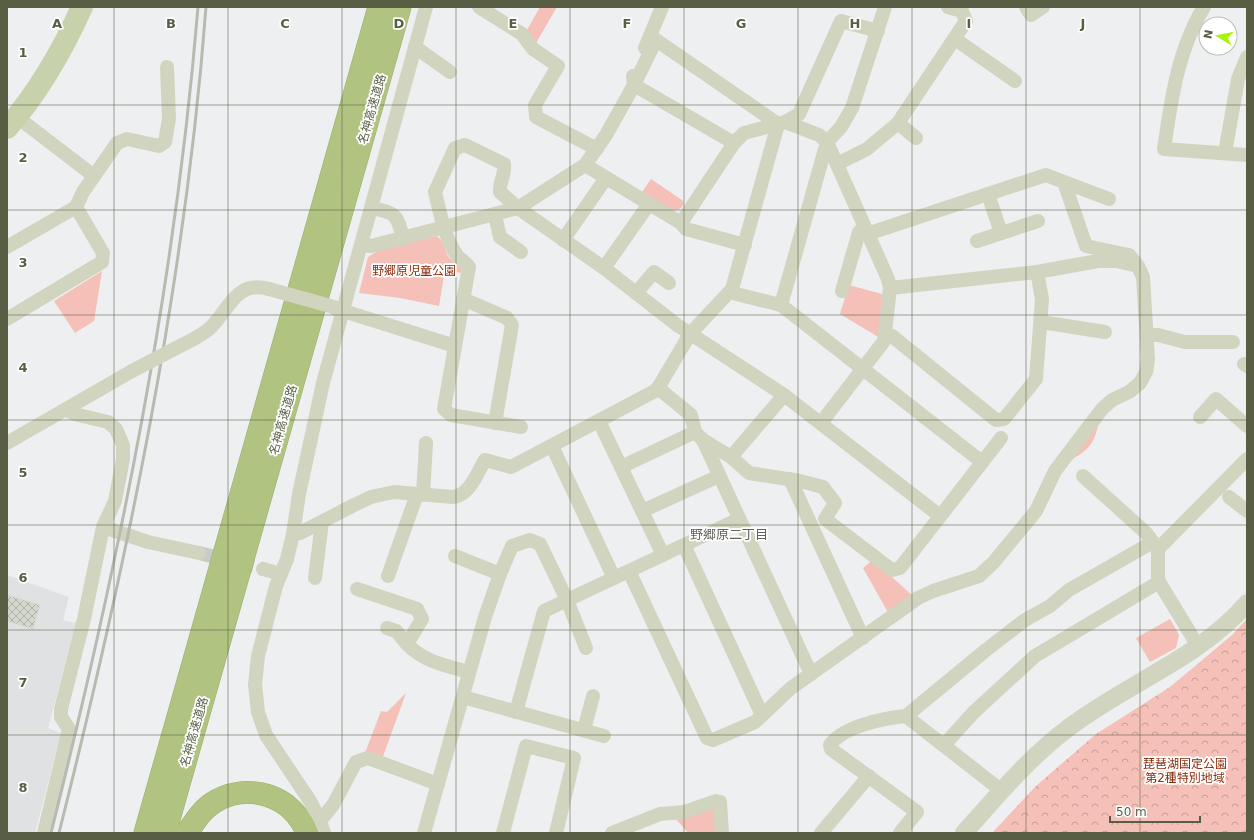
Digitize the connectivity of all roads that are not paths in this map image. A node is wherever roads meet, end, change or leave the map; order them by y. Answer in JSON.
{"nodes":[{"id":1,"x":82,"y":7,"type":"edge"},
{"id":2,"x":378,"y":7,"type":"edge"},
{"id":3,"x":400,"y":7,"type":"edge"},
{"id":4,"x":426,"y":7,"type":"edge"},
{"id":5,"x":478,"y":7,"type":"edge"},
{"id":6,"x":662,"y":7,"type":"edge"},
{"id":7,"x":885,"y":7,"type":"edge"},
{"id":8,"x":948,"y":7,"type":"edge"},
{"id":9,"x":1026,"y":7,"type":"edge"},
{"id":10,"x":1043,"y":7,"type":"edge"},
{"id":11,"x":1204,"y":7,"type":"edge"},
{"id":12,"x":878,"y":31,"type":"junction"},
{"id":13,"x":955,"y":39,"type":"junction"},
{"id":14,"x":415,"y":47,"type":"junction"},
{"id":15,"x":1247,"y":57,"type":"edge"},
{"id":16,"x":167,"y":66,"type":"dead end"},
{"id":17,"x":450,"y":72,"type":"dead end"},
{"id":18,"x":1015,"y":81,"type":"dead end"},
{"id":19,"x":634,"y":85,"type":"junction"},
{"id":20,"x":12,"y":123,"type":"edge"},
{"id":21,"x":781,"y":123,"type":"junction"},
{"id":22,"x":898,"y":123,"type":"junction"},
{"id":23,"x":916,"y":138,"type":"dead end"},
{"id":24,"x":827,"y":142,"type":"junction"},
{"id":25,"x":734,"y":143,"type":"junction"},
{"id":26,"x":596,"y":150,"type":"junction"},
{"id":27,"x":1225,"y":153,"type":"junction"},
{"id":28,"x":1247,"y":155,"type":"edge"},
{"id":29,"x":837,"y":164,"type":"junction"},
{"id":30,"x":585,"y":165,"type":"junction"},
{"id":31,"x":94,"y":176,"type":"junction"},
{"id":32,"x":606,"y":178,"type":"junction"},
{"id":33,"x":1064,"y":182,"type":"junction"},
{"id":34,"x":988,"y":194,"type":"junction"},
{"id":35,"x":1109,"y":199,"type":"dead end"},
{"id":36,"x":649,"y":204,"type":"junction"},
{"id":37,"x":76,"y":207,"type":"junction"},
{"id":38,"x":372,"y":208,"type":"junction"},
{"id":39,"x":518,"y":208,"type":"junction"},
{"id":40,"x":495,"y":216,"type":"junction"},
{"id":41,"x":1038,"y":221,"type":"dead end"},
{"id":42,"x":681,"y":223,"type":"junction"},
{"id":43,"x":444,"y":227,"type":"junction"},
{"id":44,"x":866,"y":230,"type":"junction"},
{"id":45,"x":1001,"y":233,"type":"junction"},
{"id":46,"x":403,"y":238,"type":"junction"},
{"id":47,"x":563,"y":240,"type":"junction"},
{"id":48,"x":977,"y":241,"type":"dead end"},
{"id":49,"x":362,"y":245,"type":"junction"},
{"id":50,"x":745,"y":245,"type":"junction"},
{"id":51,"x":7,"y":247,"type":"edge"},
{"id":52,"x":522,"y":252,"type":"dead end"},
{"id":53,"x":1138,"y":266,"type":"junction"},
{"id":54,"x":604,"y":268,"type":"junction"},
{"id":55,"x":1037,"y":272,"type":"junction"},
{"id":56,"x":669,"y":283,"type":"dead end"},
{"id":57,"x":890,"y":288,"type":"junction"},
{"id":58,"x":732,"y":289,"type":"junction"},
{"id":59,"x":842,"y":291,"type":"dead end"},
{"id":60,"x":636,"y":293,"type":"junction"},
{"id":61,"x":463,"y":299,"type":"junction"},
{"id":62,"x":781,"y":305,"type":"junction"},
{"id":63,"x":338,"y":309,"type":"junction"},
{"id":64,"x":7,"y":319,"type":"edge"},
{"id":65,"x":1041,"y":322,"type":"junction"},
{"id":66,"x":1105,"y":332,"type":"dead end"},
{"id":67,"x":690,"y":334,"type":"junction"},
{"id":68,"x":885,"y":335,"type":"junction"},
{"id":69,"x":1147,"y":335,"type":"junction"},
{"id":70,"x":1233,"y":342,"type":"dead end"},
{"id":71,"x":455,"y":346,"type":"junction"},
{"id":72,"x":862,"y":369,"type":"junction"},
{"id":73,"x":658,"y":388,"type":"junction"},
{"id":74,"x":784,"y":395,"type":"junction"},
{"id":75,"x":67,"y":410,"type":"junction"},
{"id":76,"x":1200,"y":417,"type":"dead end"},
{"id":77,"x":599,"y":421,"type":"junction"},
{"id":78,"x":495,"y":423,"type":"junction"},
{"id":79,"x":821,"y":423,"type":"junction"},
{"id":80,"x":1247,"y":426,"type":"edge"},
{"id":81,"x":521,"y":427,"type":"dead end"},
{"id":82,"x":699,"y":436,"type":"junction"},
{"id":83,"x":1001,"y":438,"type":"dead end"},
{"id":84,"x":7,"y":443,"type":"edge"},
{"id":85,"x":426,"y":443,"type":"dead end"},
{"id":86,"x":552,"y":446,"type":"junction"},
{"id":87,"x":731,"y":457,"type":"junction"},
{"id":88,"x":1247,"y":459,"type":"edge"},
{"id":89,"x":982,"y":462,"type":"junction"},
{"id":90,"x":621,"y":467,"type":"junction"},
{"id":91,"x":719,"y":476,"type":"junction"},
{"id":92,"x":1083,"y":476,"type":"dead end"},
{"id":93,"x":790,"y":479,"type":"junction"},
{"id":94,"x":420,"y":494,"type":"junction"},
{"id":95,"x":1229,"y":497,"type":"dead end"},
{"id":96,"x":642,"y":511,"type":"junction"},
{"id":97,"x":1247,"y":512,"type":"edge"},
{"id":98,"x":940,"y":516,"type":"junction"},
{"id":99,"x":739,"y":520,"type":"junction"},
{"id":100,"x":322,"y":522,"type":"junction"},
{"id":101,"x":103,"y":526,"type":"junction"},
{"id":102,"x":293,"y":534,"type":"junction"},
{"id":103,"x":1156,"y":545,"type":"junction"},
{"id":104,"x":684,"y":546,"type":"junction"},
{"id":105,"x":199,"y":552,"type":"tunnel mouth"},
{"id":106,"x":663,"y":555,"type":"junction"},
{"id":107,"x":455,"y":556,"type":"dead end"},
{"id":108,"x":263,"y":569,"type":"tunnel mouth"},
{"id":109,"x":629,"y":571,"type":"junction"},
{"id":110,"x":281,"y":574,"type":"junction"},
{"id":111,"x":500,"y":574,"type":"junction"},
{"id":112,"x":388,"y":576,"type":"dead end"},
{"id":113,"x":315,"y":578,"type":"dead end"},
{"id":114,"x":614,"y":578,"type":"junction"},
{"id":115,"x":1159,"y":582,"type":"junction"},
{"id":116,"x":357,"y":589,"type":"dead end"},
{"id":117,"x":567,"y":600,"type":"junction"},
{"id":118,"x":1247,"y":603,"type":"edge"},
{"id":119,"x":387,"y":628,"type":"dead end"},
{"id":120,"x":863,"y":638,"type":"junction"},
{"id":121,"x":407,"y":644,"type":"junction"},
{"id":122,"x":1198,"y":646,"type":"junction"},
{"id":123,"x":586,"y":648,"type":"dead end"},
{"id":124,"x":469,"y":672,"type":"junction"},
{"id":125,"x":811,"y":674,"type":"junction"},
{"id":126,"x":593,"y":696,"type":"dead end"},
{"id":127,"x":463,"y":697,"type":"junction"},
{"id":128,"x":516,"y":712,"type":"junction"},
{"id":129,"x":762,"y":715,"type":"junction"},
{"id":130,"x":906,"y":716,"type":"junction"},
{"id":131,"x":584,"y":730,"type":"junction"},
{"id":132,"x":604,"y":736,"type":"dead end"},
{"id":133,"x":944,"y":744,"type":"junction"},
{"id":134,"x":869,"y":776,"type":"junction"},
{"id":135,"x":438,"y":784,"type":"junction"},
{"id":136,"x":1002,"y":790,"type":"junction"},
{"id":137,"x":317,"y":829,"type":"edge"},
{"id":138,"x":44,"y":833,"type":"edge"},
{"id":139,"x":145,"y":833,"type":"edge"},
{"id":140,"x":165,"y":833,"type":"edge"},
{"id":141,"x":188,"y":833,"type":"edge"},
{"id":142,"x":424,"y":833,"type":"edge"},
{"id":143,"x":503,"y":833,"type":"edge"},
{"id":144,"x":556,"y":833,"type":"edge"},
{"id":145,"x":612,"y":833,"type":"edge"},
{"id":146,"x":722,"y":833,"type":"edge"},
{"id":147,"x":821,"y":833,"type":"edge"},
{"id":148,"x":900,"y":833,"type":"edge"},
{"id":149,"x":964,"y":833,"type":"edge"}],
"edges":[{"from":1,"to":20,"type":"main road"},
{"from":2,"to":139,"type":"highway","name":"名神高速道路"},
{"from":3,"to":140,"type":"highway","name":"名神高速道路"},
{"from":4,"to":14,"type":"street"},
{"from":5,"to":26,"type":"street"},
{"from":6,"to":19,"type":"street"},
{"from":7,"to":12,"type":"street"},
{"from":8,"to":13,"type":"street"},
{"from":9,"to":10,"type":"street"},
{"from":11,"to":27,"type":"street"},
{"from":12,"to":21,"type":"street"},
{"from":12,"to":24,"type":"street"},
{"from":13,"to":18,"type":"street"},
{"from":13,"to":22,"type":"street"},
{"from":14,"to":17,"type":"street"},
{"from":14,"to":38,"type":"street"},
{"from":15,"to":27,"type":"street"},
{"from":16,"to":31,"type":"street"},
{"from":19,"to":21,"type":"street"},
{"from":19,"to":25,"type":"street"},
{"from":19,"to":26,"type":"street"},
{"from":20,"to":31,"type":"street"},
{"from":21,"to":24,"type":"street"},
{"from":21,"to":25,"type":"street"},
{"from":21,"to":50,"type":"street"},
{"from":22,"to":23,"type":"street"},
{"from":22,"to":29,"type":"street"},
{"from":24,"to":29,"type":"street"},
{"from":24,"to":62,"type":"street"},
{"from":25,"to":42,"type":"street"},
{"from":26,"to":30,"type":"street"},
{"from":27,"to":28,"type":"street"},
{"from":29,"to":44,"type":"street"},
{"from":30,"to":32,"type":"street"},
{"from":30,"to":39,"type":"street"},
{"from":31,"to":37,"type":"street"},
{"from":32,"to":36,"type":"street"},
{"from":32,"to":47,"type":"street"},
{"from":33,"to":34,"type":"street"},
{"from":33,"to":35,"type":"street"},
{"from":33,"to":53,"type":"street"},
{"from":34,"to":44,"type":"street"},
{"from":34,"to":45,"type":"street"},
{"from":36,"to":42,"type":"street"},
{"from":36,"to":54,"type":"street"},
{"from":37,"to":51,"type":"street"},
{"from":37,"to":64,"type":"street"},
{"from":38,"to":46,"type":"street"},
{"from":38,"to":49,"type":"street"},
{"from":39,"to":40,"type":"street"},
{"from":39,"to":43,"type":"street"},
{"from":39,"to":47,"type":"street"},
{"from":40,"to":43,"type":"street"},
{"from":40,"to":52,"type":"street"},
{"from":41,"to":45,"type":"street"},
{"from":42,"to":50,"type":"street"},
{"from":43,"to":46,"type":"street"},
{"from":43,"to":61,"type":"street"},
{"from":44,"to":57,"type":"street"},
{"from":44,"to":59,"type":"street"},
{"from":45,"to":48,"type":"street"},
{"from":46,"to":49,"type":"street"},
{"from":47,"to":54,"type":"street"},
{"from":49,"to":63,"type":"street"},
{"from":50,"to":58,"type":"street"},
{"from":53,"to":55,"type":"street"},
{"from":53,"to":69,"type":"street"},
{"from":54,"to":60,"type":"street"},
{"from":55,"to":57,"type":"street"},
{"from":55,"to":65,"type":"street"},
{"from":56,"to":60,"type":"street"},
{"from":57,"to":68,"type":"street"},
{"from":58,"to":62,"type":"street"},
{"from":58,"to":67,"type":"street"},
{"from":60,"to":67,"type":"street"},
{"from":61,"to":71,"type":"street"},
{"from":61,"to":78,"type":"street"},
{"from":62,"to":72,"type":"street"},
{"from":63,"to":71,"type":"street"},
{"from":63,"to":75,"type":"street","bridge":true},
{"from":63,"to":102,"type":"street"},
{"from":65,"to":66,"type":"street"},
{"from":65,"to":68,"type":"street"},
{"from":67,"to":73,"type":"street"},
{"from":67,"to":74,"type":"street"},
{"from":68,"to":72,"type":"street"},
{"from":69,"to":70,"type":"street"},
{"from":69,"to":120,"type":"street"},
{"from":71,"to":78,"type":"street"},
{"from":72,"to":79,"type":"street"},
{"from":72,"to":89,"type":"street"},
{"from":73,"to":77,"type":"street"},
{"from":73,"to":82,"type":"street"},
{"from":74,"to":79,"type":"street"},
{"from":74,"to":87,"type":"street"},
{"from":75,"to":84,"type":"street"},
{"from":75,"to":101,"type":"street"},
{"from":76,"to":80,"type":"street"},
{"from":77,"to":86,"type":"street"},
{"from":77,"to":90,"type":"street"},
{"from":78,"to":81,"type":"street"},
{"from":79,"to":98,"type":"street"},
{"from":82,"to":87,"type":"street"},
{"from":82,"to":90,"type":"street"},
{"from":82,"to":91,"type":"street"},
{"from":83,"to":89,"type":"street"},
{"from":85,"to":94,"type":"street"},
{"from":86,"to":94,"type":"street"},
{"from":86,"to":114,"type":"street"},
{"from":87,"to":93,"type":"street"},
{"from":88,"to":103,"type":"street"},
{"from":89,"to":98,"type":"street"},
{"from":90,"to":96,"type":"street"},
{"from":91,"to":96,"type":"street"},
{"from":91,"to":99,"type":"street"},
{"from":92,"to":103,"type":"street"},
{"from":93,"to":98,"type":"street"},
{"from":93,"to":120,"type":"street"},
{"from":94,"to":100,"type":"street"},
{"from":94,"to":112,"type":"street"},
{"from":95,"to":97,"type":"street"},
{"from":96,"to":106,"type":"street"},
{"from":99,"to":104,"type":"street"},
{"from":99,"to":125,"type":"street"},
{"from":100,"to":102,"type":"street"},
{"from":100,"to":113,"type":"street"},
{"from":101,"to":105,"type":"street"},
{"from":101,"to":138,"type":"street"},
{"from":102,"to":110,"type":"street"},
{"from":103,"to":115,"type":"street"},
{"from":103,"to":130,"type":"street"},
{"from":104,"to":106,"type":"street"},
{"from":104,"to":129,"type":"street"},
{"from":106,"to":109,"type":"street"},
{"from":107,"to":111,"type":"street"},
{"from":108,"to":110,"type":"street"},
{"from":109,"to":114,"type":"street"},
{"from":109,"to":129,"type":"street"},
{"from":110,"to":137,"type":"street"},
{"from":111,"to":117,"type":"street"},
{"from":111,"to":124,"type":"street"},
{"from":114,"to":117,"type":"street"},
{"from":115,"to":122,"type":"street"},
{"from":115,"to":133,"type":"street"},
{"from":116,"to":121,"type":"street"},
{"from":117,"to":123,"type":"street"},
{"from":117,"to":128,"type":"street"},
{"from":118,"to":122,"type":"street"},
{"from":119,"to":121,"type":"street"},
{"from":120,"to":125,"type":"street"},
{"from":121,"to":124,"type":"street"},
{"from":122,"to":136,"type":"street"},
{"from":124,"to":127,"type":"street"},
{"from":125,"to":129,"type":"street"},
{"from":126,"to":131,"type":"street"},
{"from":127,"to":128,"type":"street"},
{"from":127,"to":135,"type":"street"},
{"from":128,"to":131,"type":"street"},
{"from":130,"to":133,"type":"street"},
{"from":130,"to":134,"type":"street"},
{"from":131,"to":132,"type":"street"},
{"from":133,"to":136,"type":"street"},
{"from":134,"to":147,"type":"street"},
{"from":134,"to":148,"type":"street"},
{"from":135,"to":137,"type":"street"},
{"from":135,"to":142,"type":"street"},
{"from":136,"to":149,"type":"street"},
{"from":137,"to":141,"type":"highway"},
{"from":143,"to":144,"type":"street"},
{"from":145,"to":146,"type":"street"}]}
